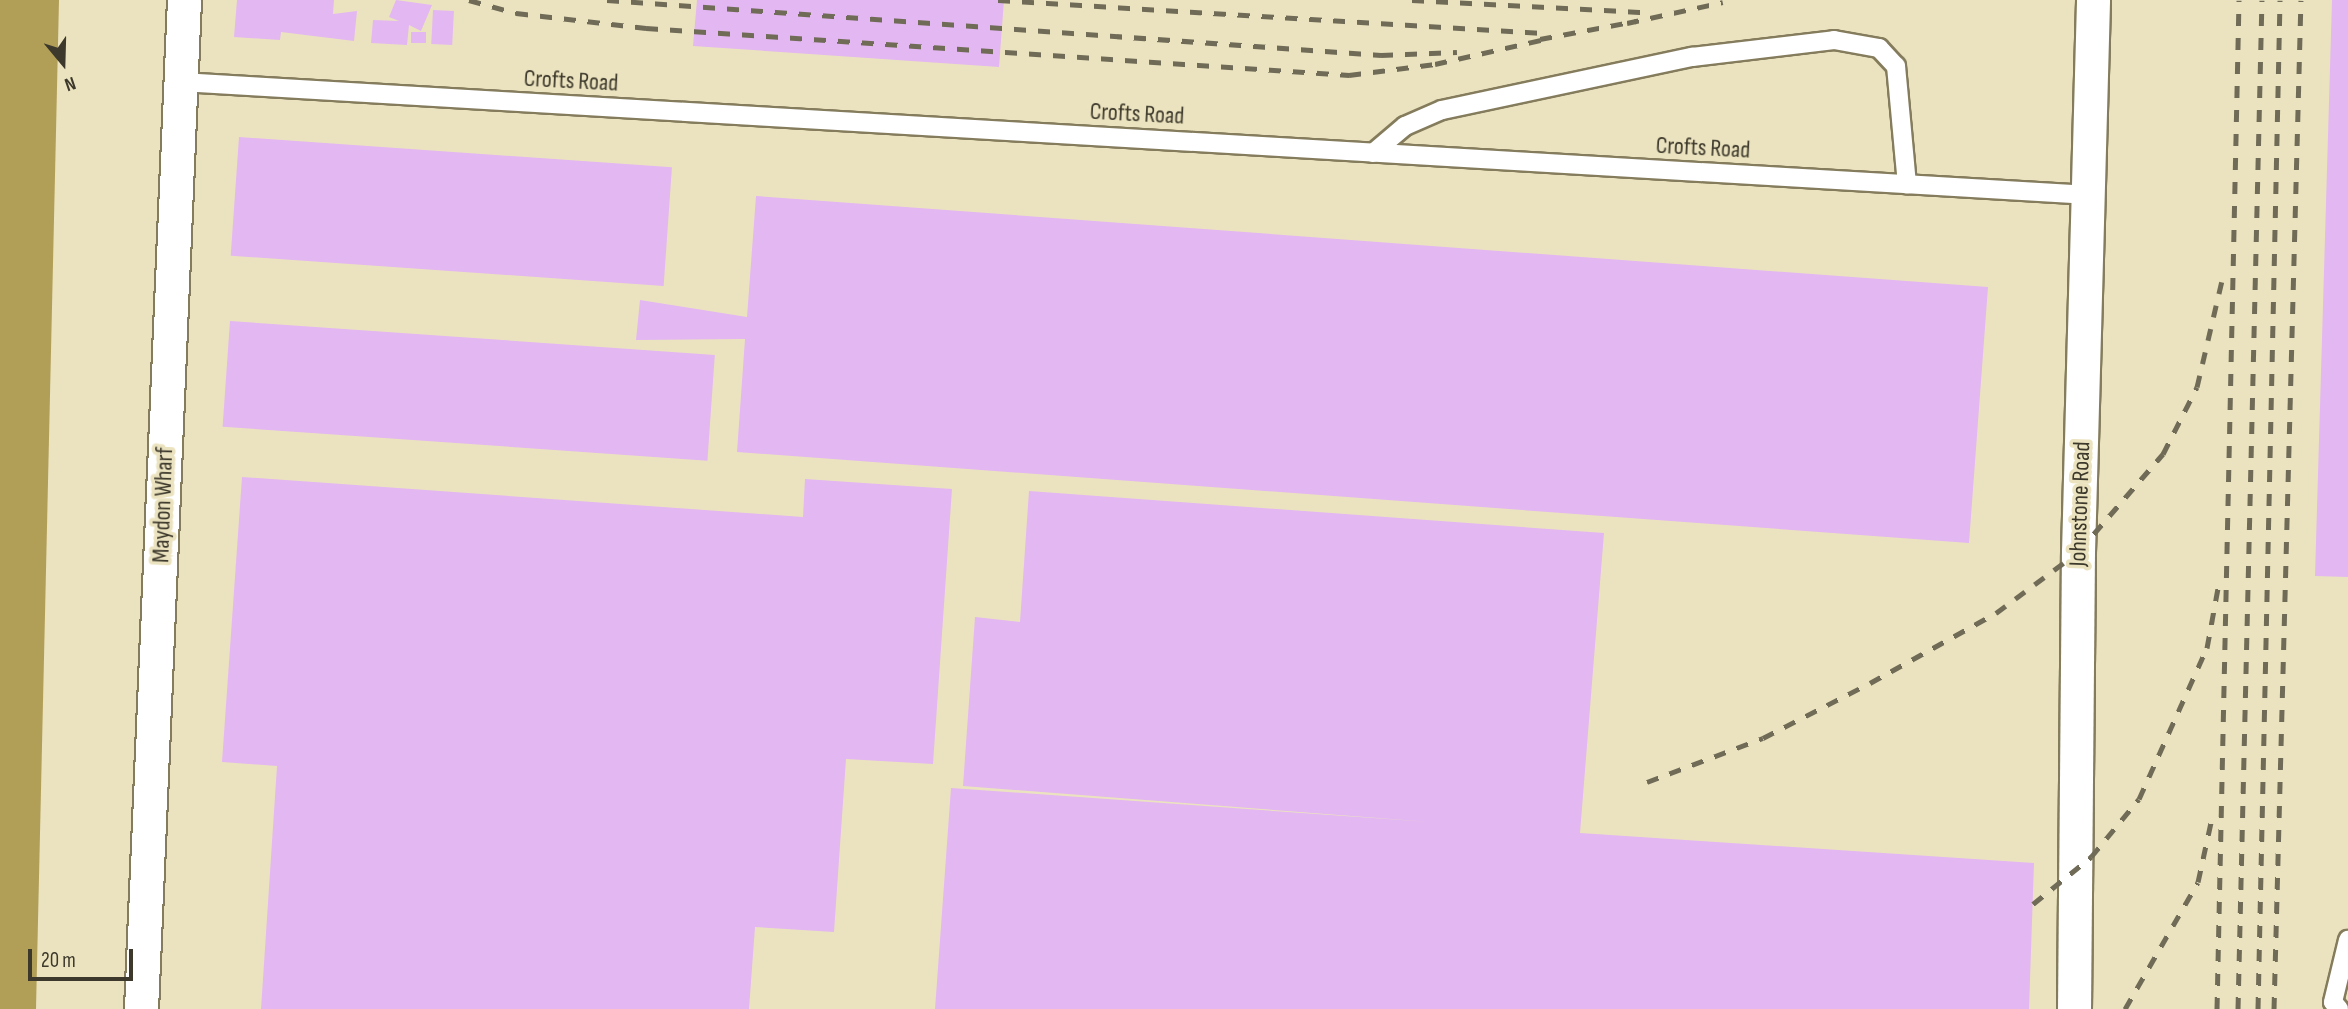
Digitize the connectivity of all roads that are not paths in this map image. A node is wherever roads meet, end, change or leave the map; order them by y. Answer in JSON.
{"nodes":[{"id":1,"x":184,"y":0,"type":"edge"},
{"id":2,"x":2093,"y":0,"type":"edge"},
{"id":3,"x":181,"y":82,"type":"junction"},
{"id":4,"x":1373,"y":153,"type":"junction"},
{"id":5,"x":1907,"y":184,"type":"junction"},
{"id":6,"x":2090,"y":195,"type":"junction"},
{"id":7,"x":2348,"y":940,"type":"edge"},
{"id":8,"x":141,"y":1009,"type":"edge"},
{"id":9,"x":2074,"y":1009,"type":"edge"},
{"id":10,"x":2339,"y":1009,"type":"edge"}],
"edges":[{"from":1,"to":3,"type":"street","name":"Maydon Wharf"},
{"from":2,"to":6,"type":"street","name":"Johnstone Road"},
{"from":3,"to":4,"type":"lane","name":"Crofts Road"},
{"from":3,"to":8,"type":"street","name":"Maydon Wharf"},
{"from":4,"to":5,"type":"lane","name":"Crofts Road"},
{"from":4,"to":5,"type":"lane"},
{"from":5,"to":6,"type":"lane","name":"Crofts Road"},
{"from":6,"to":9,"type":"street","name":"Johnstone Road"},
{"from":7,"to":10,"type":"lane"}]}
